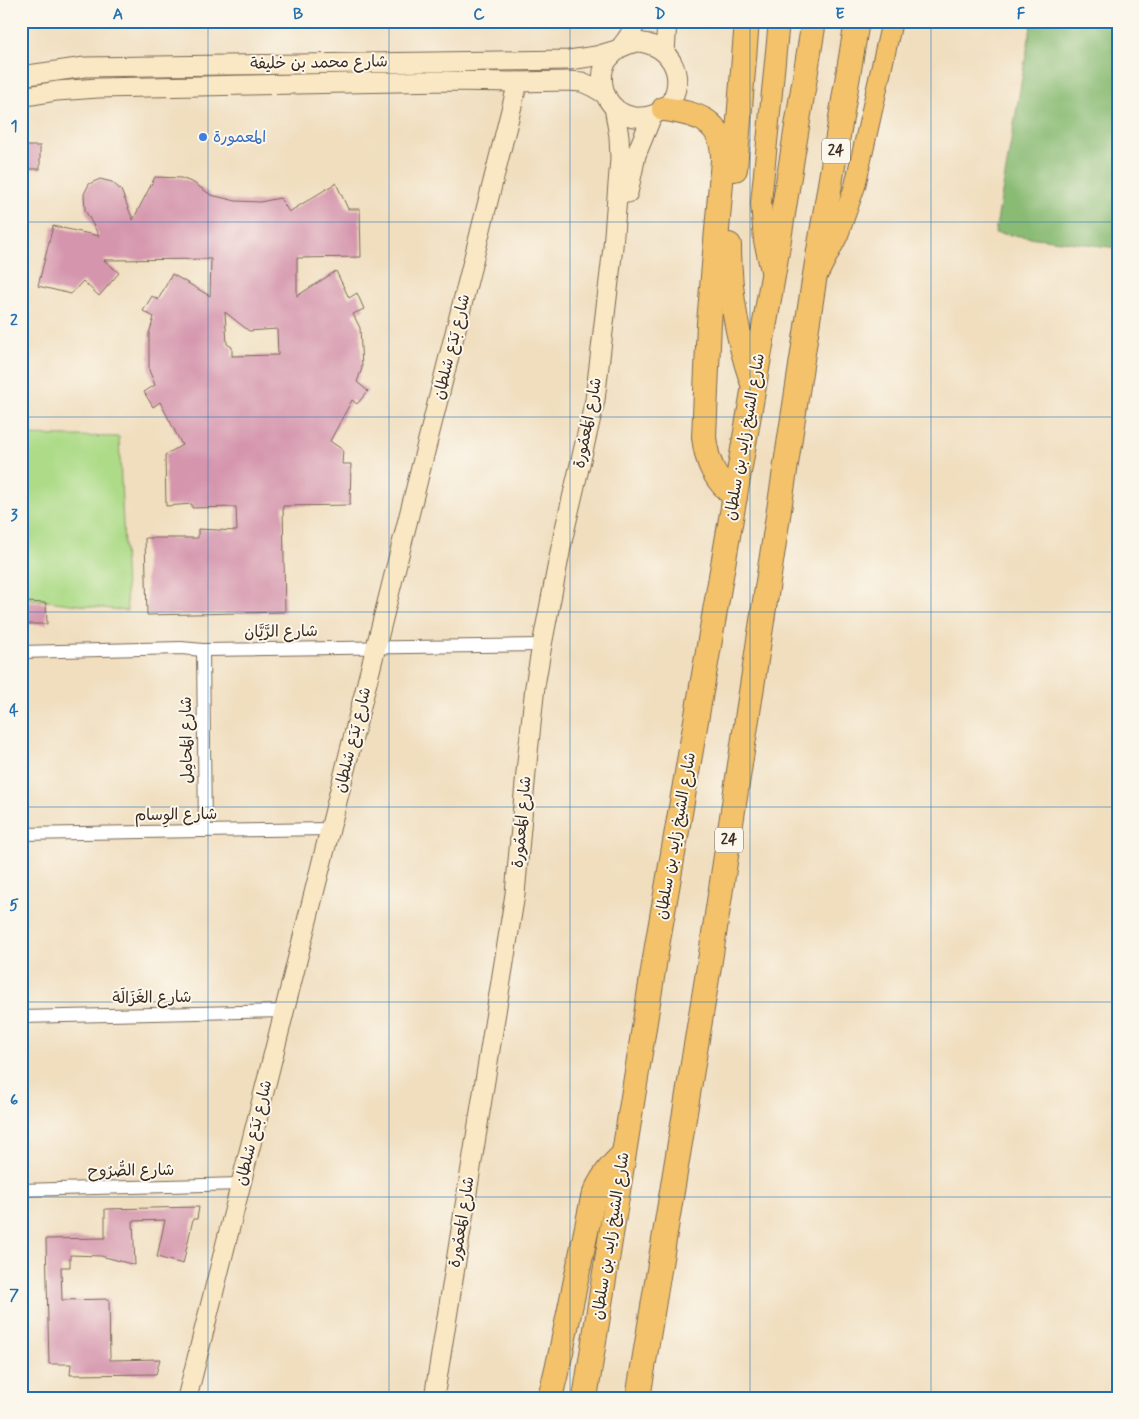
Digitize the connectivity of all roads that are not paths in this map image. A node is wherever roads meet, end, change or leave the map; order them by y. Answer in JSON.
{"nodes":[{"id":1,"x":637,"y":21,"type":"edge"},
{"id":2,"x":667,"y":21,"type":"edge"},
{"id":3,"x":747,"y":21,"type":"edge"},
{"id":4,"x":779,"y":21,"type":"edge"},
{"id":5,"x":814,"y":21,"type":"edge"},
{"id":6,"x":858,"y":21,"type":"edge"},
{"id":7,"x":892,"y":21,"type":"edge"},
{"id":8,"x":619,"y":48,"type":"junction"},
{"id":9,"x":665,"y":53,"type":"junction"},
{"id":10,"x":21,"y":76,"type":"edge"},
{"id":11,"x":518,"y":82,"type":"junction"},
{"id":12,"x":21,"y":98,"type":"edge"},
{"id":13,"x":609,"y":100,"type":"junction"},
{"id":14,"x":658,"y":112,"type":"junction"},
{"id":15,"x":613,"y":247,"type":"junction"},
{"id":16,"x":773,"y":276,"type":"junction"},
{"id":17,"x":814,"y":280,"type":"junction"},
{"id":18,"x":754,"y":385,"type":"junction"},
{"id":19,"x":735,"y":497,"type":"junction"},
{"id":20,"x":542,"y":645,"type":"junction"},
{"id":21,"x":377,"y":647,"type":"junction"},
{"id":22,"x":202,"y":650,"type":"junction"},
{"id":23,"x":21,"y":652,"type":"edge"},
{"id":24,"x":330,"y":829,"type":"junction"},
{"id":25,"x":205,"y":831,"type":"junction"},
{"id":26,"x":21,"y":834,"type":"edge"},
{"id":27,"x":284,"y":1011,"type":"junction"},
{"id":28,"x":21,"y":1017,"type":"edge"},
{"id":29,"x":623,"y":1155,"type":"junction"},
{"id":30,"x":241,"y":1184,"type":"junction"},
{"id":31,"x":21,"y":1190,"type":"edge"},
{"id":32,"x":187,"y":1398,"type":"edge"},
{"id":33,"x":434,"y":1398,"type":"edge"},
{"id":34,"x":550,"y":1398,"type":"edge"},
{"id":35,"x":585,"y":1398,"type":"edge"},
{"id":36,"x":638,"y":1398,"type":"edge"}],
"edges":[{"from":1,"to":8,"type":"street"},
{"from":2,"to":9,"type":"street"},
{"from":3,"to":18,"type":"highway"},
{"from":4,"to":16,"type":"main road","name":"شارع الشيخ زايد بن سلطان"},
{"from":5,"to":16,"type":"highway","name":"شارع الشيخ زايد بن سلطان"},
{"from":6,"to":17,"type":"highway","number":"24"},
{"from":7,"to":17,"type":"main road"},
{"from":8,"to":9,"type":"street"},
{"from":8,"to":10,"type":"street","name":"شارع محمد بن خليفة"},
{"from":8,"to":13,"type":"street"},
{"from":9,"to":14,"type":"street"},
{"from":11,"to":12,"type":"street","name":"شارع محمد بن خليفة"},
{"from":11,"to":13,"type":"street","name":"شارع محمد بن خليفة"},
{"from":11,"to":21,"type":"street","name":"شارع بَدَع سُلطان"},
{"from":13,"to":14,"type":"street"},
{"from":13,"to":15,"type":"street","name":"شارع المَعمُورة"},
{"from":14,"to":15,"type":"street","name":"شارع المَعمُورة"},
{"from":14,"to":19,"type":"highway"},
{"from":15,"to":20,"type":"street","name":"شارع المَعمُورة"},
{"from":16,"to":18,"type":"highway","name":"شارع الشيخ زايد بن سلطان"},
{"from":17,"to":36,"type":"highway","number":"24"},
{"from":18,"to":19,"type":"highway","name":"شارع الشيخ زايد بن سلطان"},
{"from":19,"to":29,"type":"highway","name":"شارع الشيخ زايد بن سلطان"},
{"from":20,"to":21,"type":"street","name":"شارع الرَّيَّان"},
{"from":20,"to":33,"type":"street","name":"شارع المَعمُورة"},
{"from":21,"to":22,"type":"street","name":"شارع الرَّيَّان"},
{"from":21,"to":24,"type":"street","name":"شارع بَدَع سُلطان"},
{"from":22,"to":23,"type":"street","name":"شارع الرَّيَّان"},
{"from":22,"to":25,"type":"street","name":"شارع المَحامِل"},
{"from":24,"to":25,"type":"street","name":"شارع الوِسام"},
{"from":24,"to":27,"type":"street","name":"شارع بَدَع سُلطان"},
{"from":25,"to":26,"type":"street","name":"شارع الوِسام"},
{"from":27,"to":28,"type":"street","name":"شارع الغَزَالَة"},
{"from":27,"to":30,"type":"street","name":"شارع بَدَع سُلطان"},
{"from":29,"to":34,"type":"highway"},
{"from":29,"to":35,"type":"highway","name":"شارع الشيخ زايد بن سلطان"},
{"from":30,"to":31,"type":"street","name":"شارع الصُّرُوح"},
{"from":30,"to":32,"type":"street","name":"شارع بَدَع سُلطان"}]}
